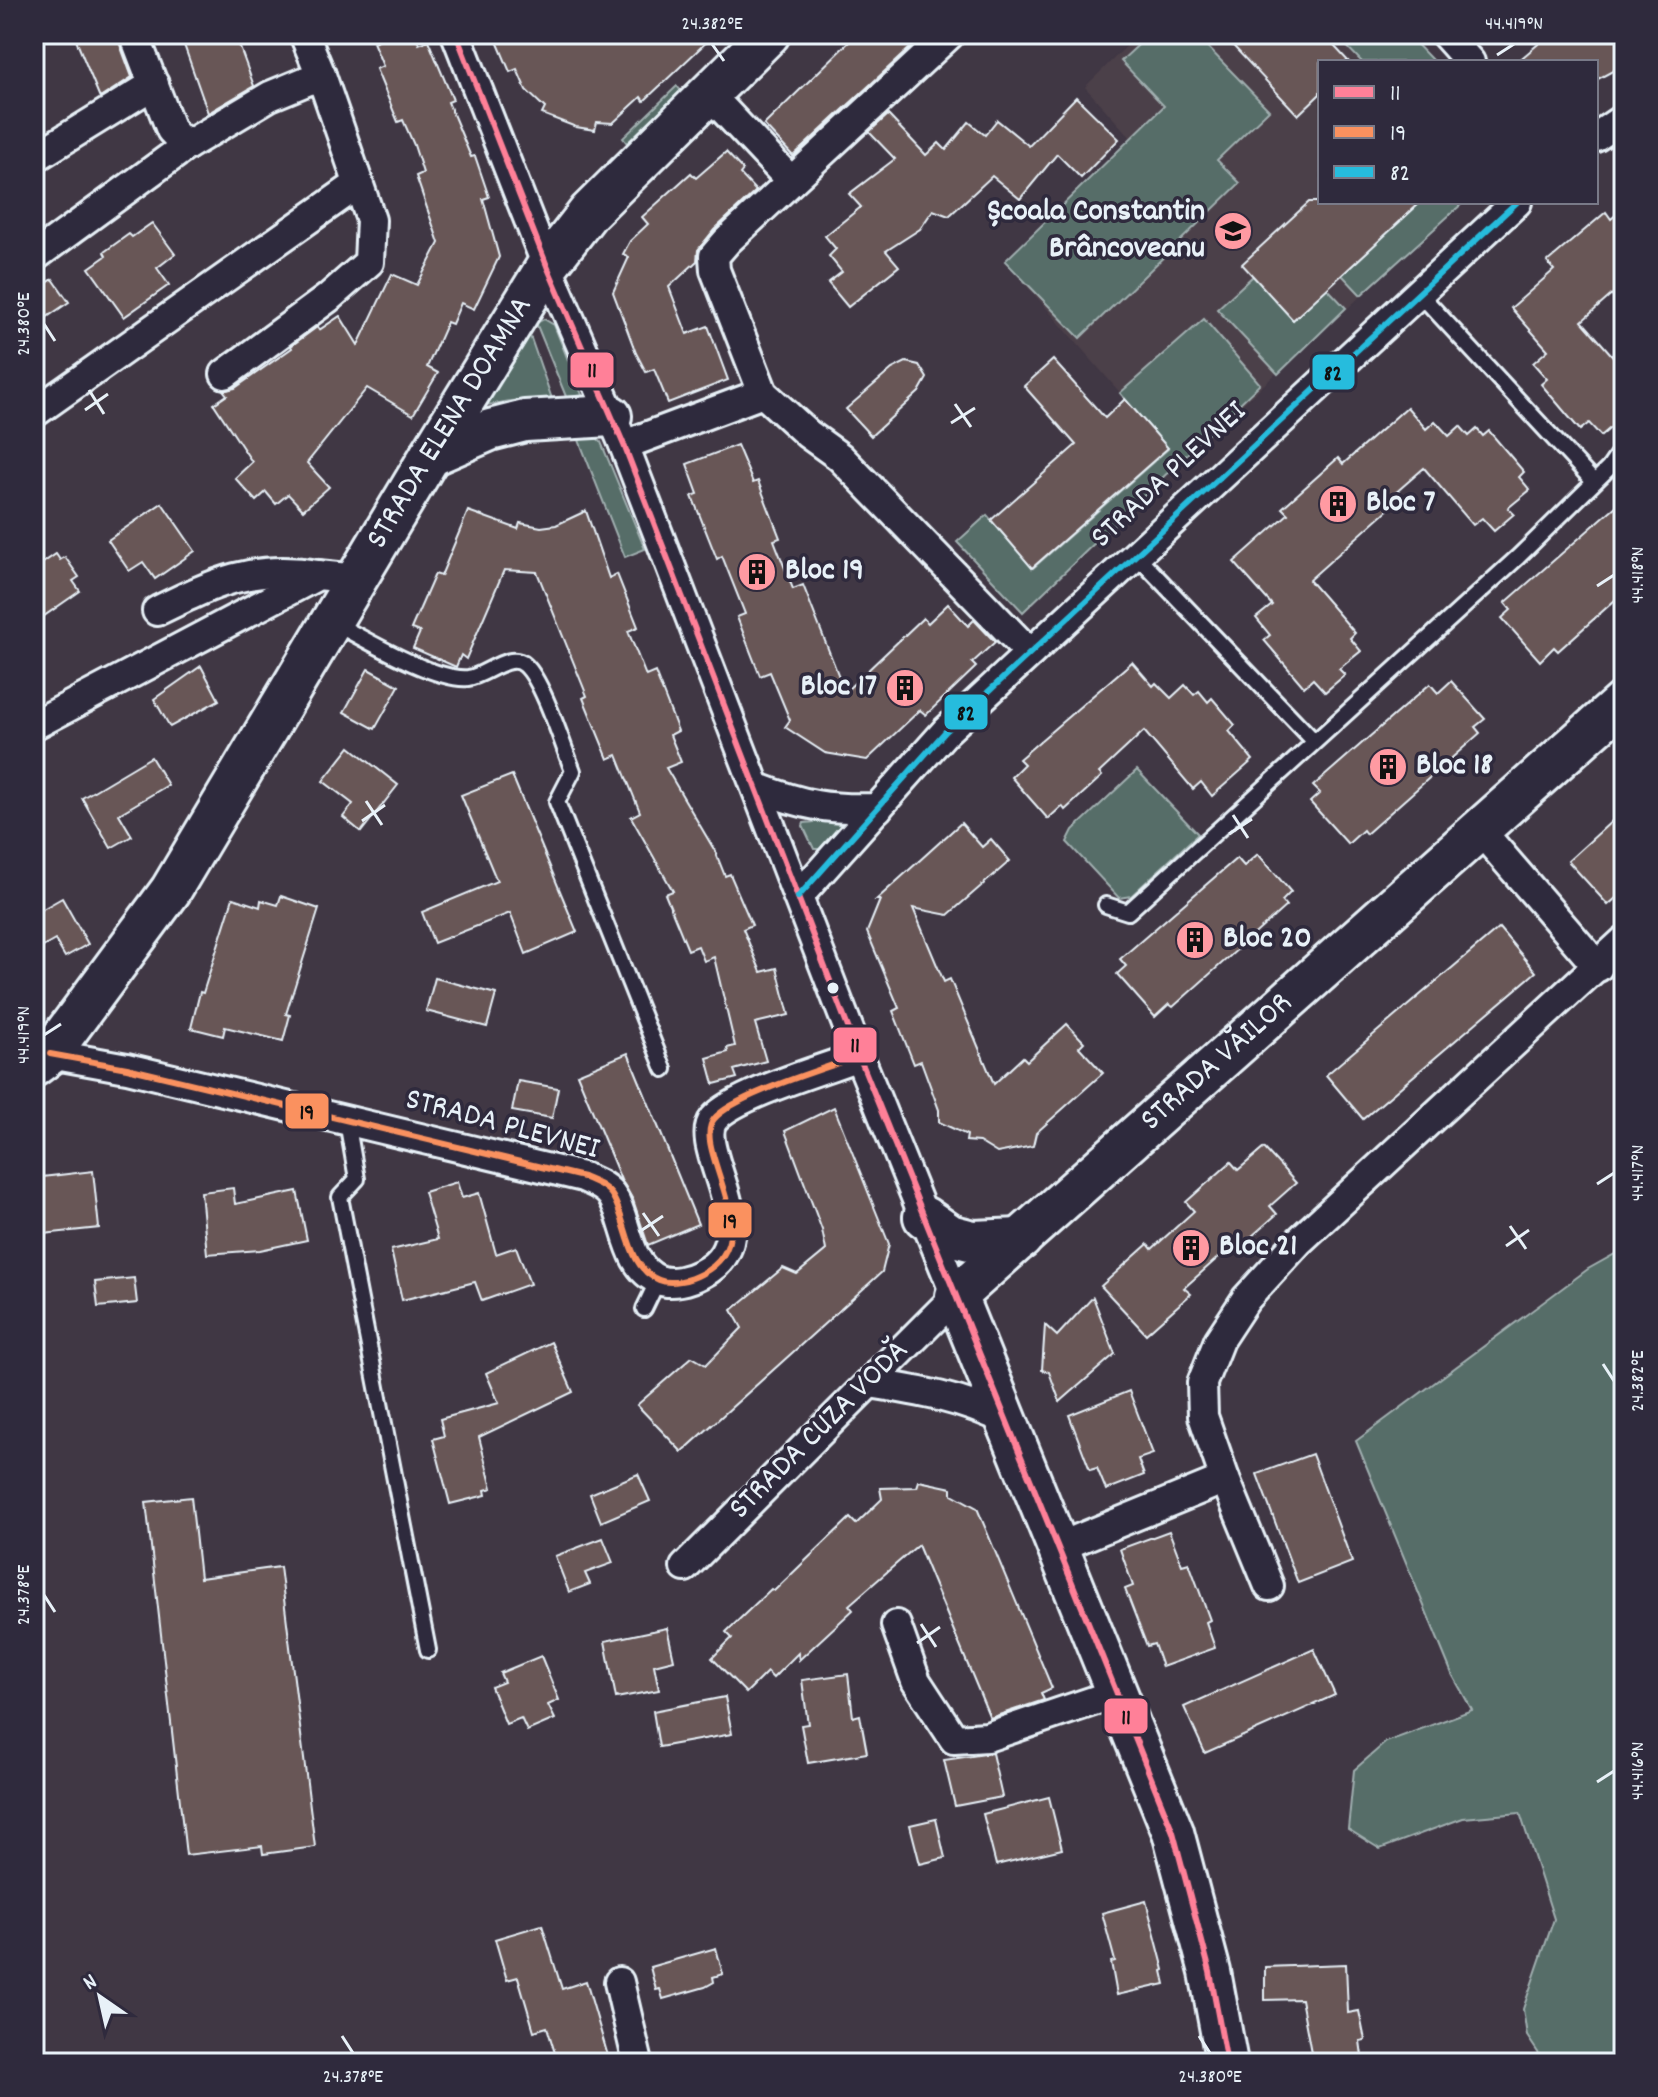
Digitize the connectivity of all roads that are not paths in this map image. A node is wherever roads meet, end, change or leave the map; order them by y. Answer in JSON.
{"nodes":[{"id":1,"x":134,"y":34,"type":"edge"},
{"id":2,"x":304,"y":34,"type":"edge"},
{"id":3,"x":456,"y":34,"type":"edge"},
{"id":4,"x":769,"y":34,"type":"edge"},
{"id":5,"x":950,"y":34,"type":"edge"},
{"id":6,"x":1445,"y":34,"type":"edge"},
{"id":7,"x":1468,"y":60,"type":"edge"},
{"id":8,"x":321,"y":75,"type":"junction"},
{"id":9,"x":154,"y":84,"type":"junction"},
{"id":10,"x":708,"y":93,"type":"junction"},
{"id":11,"x":1624,"y":118,"type":"edge"},
{"id":12,"x":1598,"y":136,"type":"edge"},
{"id":13,"x":186,"y":146,"type":"junction"},
{"id":14,"x":34,"y":158,"type":"edge"},
{"id":15,"x":791,"y":181,"type":"junction"},
{"id":16,"x":358,"y":184,"type":"junction"},
{"id":17,"x":1515,"y":204,"type":"edge"},
{"id":18,"x":34,"y":257,"type":"edge"},
{"id":19,"x":547,"y":266,"type":"junction"},
{"id":20,"x":1419,"y":293,"type":"junction"},
{"id":21,"x":225,"y":374,"type":"dead end"},
{"id":22,"x":763,"y":393,"type":"junction"},
{"id":23,"x":34,"y":413,"type":"edge"},
{"id":24,"x":618,"y":430,"type":"junction"},
{"id":25,"x":1624,"y":446,"type":"edge"},
{"id":26,"x":430,"y":456,"type":"junction"},
{"id":27,"x":1594,"y":482,"type":"junction"},
{"id":28,"x":1136,"y":555,"type":"junction"},
{"id":29,"x":318,"y":575,"type":"junction"},
{"id":30,"x":358,"y":579,"type":"junction"},
{"id":31,"x":157,"y":611,"type":"dead end"},
{"id":32,"x":332,"y":622,"type":"junction"},
{"id":33,"x":1030,"y":653,"type":"junction"},
{"id":34,"x":1624,"y":701,"type":"edge"},
{"id":35,"x":34,"y":725,"type":"edge"},
{"id":36,"x":1314,"y":741,"type":"junction"},
{"id":37,"x":756,"y":787,"type":"junction"},
{"id":38,"x":878,"y":808,"type":"junction"},
{"id":39,"x":1480,"y":830,"type":"junction"},
{"id":40,"x":798,"y":897,"type":"junction"},
{"id":41,"x":1106,"y":905,"type":"dead end"},
{"id":42,"x":1624,"y":941,"type":"edge"},
{"id":43,"x":1598,"y":967,"type":"junction"},
{"id":44,"x":859,"y":1056,"type":"junction"},
{"id":45,"x":42,"y":1060,"type":"edge"},
{"id":46,"x":664,"y":1069,"type":"dead end"},
{"id":47,"x":347,"y":1121,"type":"junction"},
{"id":48,"x":924,"y":1217,"type":"junction"},
{"id":49,"x":1021,"y":1239,"type":"junction"},
{"id":50,"x":658,"y":1280,"type":"junction"},
{"id":51,"x":956,"y":1296,"type":"junction"},
{"id":52,"x":644,"y":1309,"type":"dead end"},
{"id":53,"x":869,"y":1383,"type":"junction"},
{"id":54,"x":1008,"y":1421,"type":"junction"},
{"id":55,"x":1225,"y":1479,"type":"junction"},
{"id":56,"x":1059,"y":1547,"type":"junction"},
{"id":57,"x":685,"y":1567,"type":"dead end"},
{"id":58,"x":1269,"y":1586,"type":"dead end"},
{"id":59,"x":896,"y":1625,"type":"dead end"},
{"id":60,"x":428,"y":1650,"type":"dead end"},
{"id":61,"x":1117,"y":1693,"type":"junction"},
{"id":62,"x":619,"y":1982,"type":"dead end"},
{"id":63,"x":638,"y":2063,"type":"edge"},
{"id":64,"x":1227,"y":2063,"type":"edge"}],
"edges":[{"from":1,"to":9,"type":"street"},
{"from":2,"to":8,"type":"street"},
{"from":3,"to":19,"type":"street"},
{"from":4,"to":10,"type":"street","name":"STRADA ELENA DOAMNA"},
{"from":5,"to":15,"type":"street"},
{"from":6,"to":7,"type":"street"},
{"from":8,"to":13,"type":"street"},
{"from":8,"to":16,"type":"street"},
{"from":9,"to":13,"type":"street"},
{"from":9,"to":14,"type":"street"},
{"from":10,"to":15,"type":"street"},
{"from":10,"to":19,"type":"street","name":"STRADA ELENA DOAMNA"},
{"from":11,"to":12,"type":"street"},
{"from":13,"to":18,"type":"street"},
{"from":15,"to":22,"type":"street"},
{"from":16,"to":21,"type":"street"},
{"from":16,"to":23,"type":"street"},
{"from":17,"to":20,"type":"street","name":"STRADA PLEVNEI"},
{"from":19,"to":24,"type":"street"},
{"from":19,"to":26,"type":"street","name":"STRADA ELENA DOAMNA"},
{"from":20,"to":27,"type":"lane"},
{"from":20,"to":28,"type":"street","name":"STRADA PLEVNEI"},
{"from":22,"to":24,"type":"street"},
{"from":22,"to":33,"type":"street"},
{"from":24,"to":26,"type":"street"},
{"from":24,"to":37,"type":"street"},
{"from":25,"to":27,"type":"lane"},
{"from":26,"to":30,"type":"street","name":"STRADA ELENA DOAMNA"},
{"from":27,"to":36,"type":"lane"},
{"from":28,"to":33,"type":"street","name":"STRADA PLEVNEI"},
{"from":28,"to":36,"type":"lane"},
{"from":29,"to":30,"type":"street","name":"STRADA ELENA DOAMNA"},
{"from":29,"to":31,"type":"street","name":"STRADA ELENA DOAMNA"},
{"from":29,"to":35,"type":"street"},
{"from":30,"to":32,"type":"street","name":"STRADA ELENA DOAMNA"},
{"from":32,"to":45,"type":"street","name":"STRADA ELENA DOAMNA"},
{"from":32,"to":46,"type":"lane"},
{"from":33,"to":38,"type":"street","name":"STRADA PLEVNEI"},
{"from":34,"to":39,"type":"street","name":"STRADA VĂILOR"},
{"from":36,"to":41,"type":"lane"},
{"from":37,"to":38,"type":"street"},
{"from":37,"to":40,"type":"street"},
{"from":38,"to":40,"type":"street","name":"STRADA PLEVNEI"},
{"from":39,"to":43,"type":"street"},
{"from":39,"to":49,"type":"street","name":"STRADA VĂILOR"},
{"from":40,"to":44,"type":"street"},
{"from":42,"to":43,"type":"street"},
{"from":43,"to":55,"type":"street"},
{"from":44,"to":48,"type":"street"},
{"from":44,"to":50,"type":"street"},
{"from":45,"to":47,"type":"street","name":"STRADA PLEVNEI"},
{"from":47,"to":50,"type":"street","name":"STRADA PLEVNEI"},
{"from":47,"to":60,"type":"lane"},
{"from":48,"to":49,"type":"street"},
{"from":48,"to":51,"type":"street"},
{"from":49,"to":51,"type":"street","name":"STRADA VĂILOR"},
{"from":50,"to":52,"type":"lane"},
{"from":51,"to":53,"type":"street","name":"STRADA CUZA VODĂ"},
{"from":51,"to":54,"type":"street"},
{"from":53,"to":54,"type":"street"},
{"from":53,"to":57,"type":"street","name":"STRADA CUZA VODĂ"},
{"from":54,"to":56,"type":"street"},
{"from":55,"to":56,"type":"street"},
{"from":55,"to":58,"type":"street"},
{"from":56,"to":61,"type":"street"},
{"from":59,"to":61,"type":"street"},
{"from":61,"to":64,"type":"street"},
{"from":62,"to":63,"type":"street"}]}
